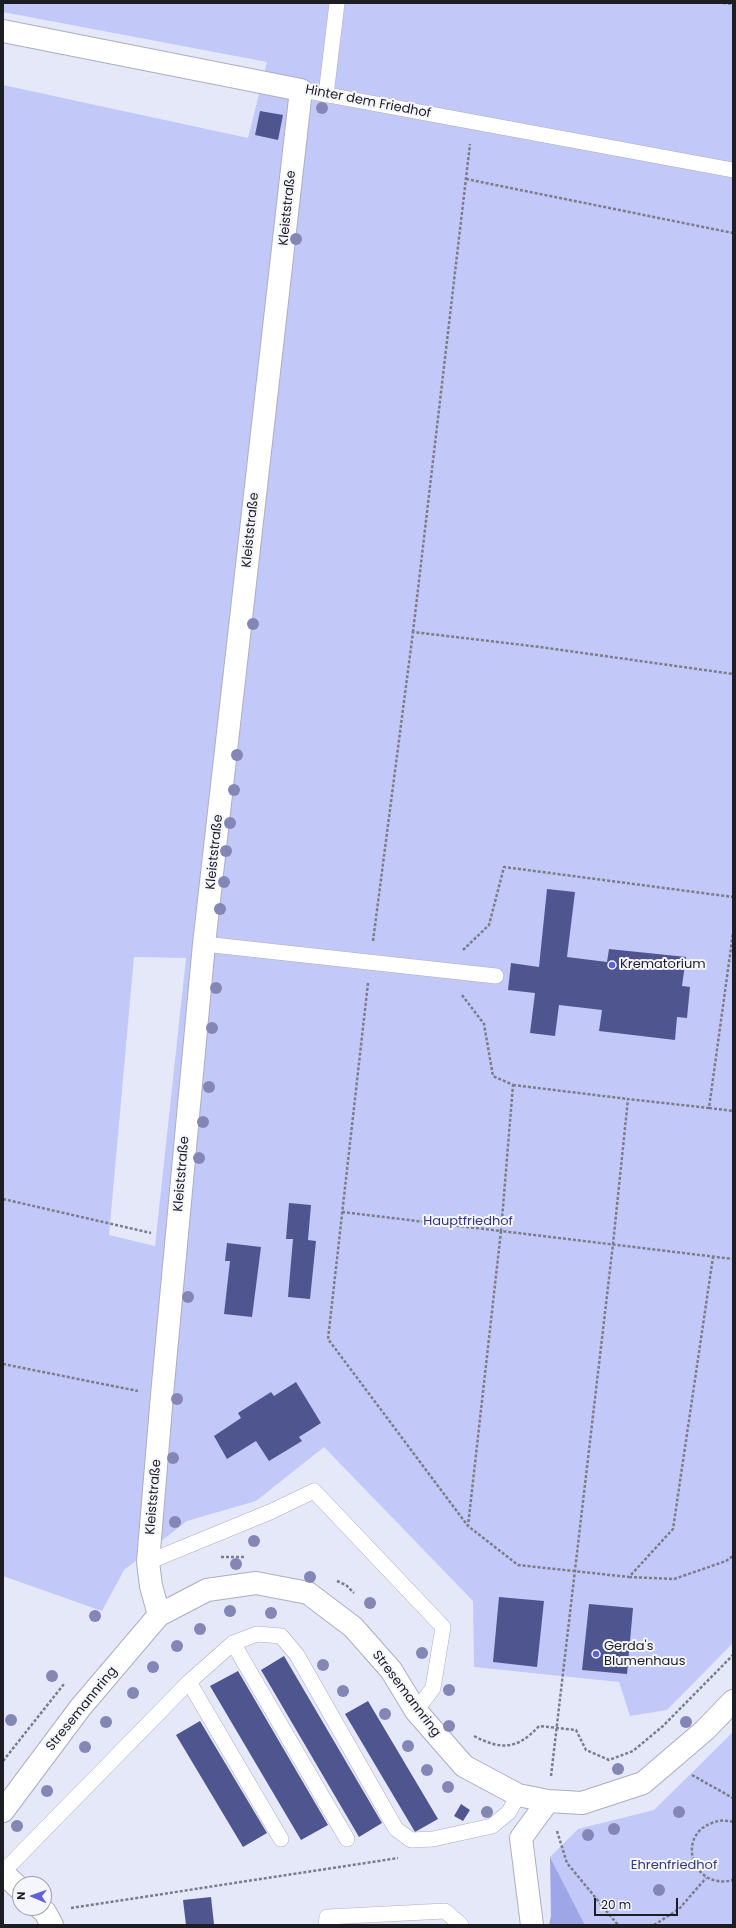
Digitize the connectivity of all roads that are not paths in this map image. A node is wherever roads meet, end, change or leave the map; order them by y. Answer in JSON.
{"nodes":[{"id":1,"x":338,"y":3,"type":"edge"},
{"id":2,"x":3,"y":31,"type":"edge"},
{"id":3,"x":301,"y":90,"type":"junction"},
{"id":4,"x":326,"y":95,"type":"junction"},
{"id":5,"x":733,"y":170,"type":"edge"},
{"id":6,"x":204,"y":944,"type":"junction"},
{"id":7,"x":496,"y":976,"type":"dead end"},
{"id":8,"x":148,"y":1562,"type":"junction"},
{"id":9,"x":159,"y":1615,"type":"junction"},
{"id":10,"x":233,"y":1643,"type":"junction"},
{"id":11,"x":189,"y":1682,"type":"junction"},
{"id":12,"x":733,"y":1701,"type":"edge"},
{"id":13,"x":416,"y":1711,"type":"junction"},
{"id":14,"x":518,"y":1795,"type":"junction"},
{"id":15,"x":548,"y":1801,"type":"junction"},
{"id":16,"x":3,"y":1811,"type":"edge"},
{"id":17,"x":281,"y":1839,"type":"dead end"},
{"id":18,"x":347,"y":1839,"type":"dead end"},
{"id":19,"x":3,"y":1873,"type":"edge"},
{"id":20,"x":12,"y":1881,"type":"edge"},
{"id":21,"x":326,"y":1925,"type":"edge"},
{"id":22,"x":461,"y":1925,"type":"edge"},
{"id":23,"x":532,"y":1925,"type":"edge"}],
"edges":[{"from":1,"to":4,"type":"lane"},
{"from":2,"to":3,"type":"street","name":"Hinter dem Friedhof"},
{"from":3,"to":4,"type":"lane","name":"Hinter dem Friedhof"},
{"from":3,"to":6,"type":"street","name":"Kleiststraße"},
{"from":4,"to":5,"type":"lane","name":"Hinter dem Friedhof"},
{"from":6,"to":7,"type":"lane"},
{"from":6,"to":8,"type":"street","name":"Kleiststraße"},
{"from":8,"to":9,"type":"street","name":"Kleiststraße"},
{"from":8,"to":13,"type":"lane"},
{"from":9,"to":13,"type":"street","name":"Stresemannring"},
{"from":9,"to":16,"type":"street","name":"Stresemannring"},
{"from":10,"to":11,"type":"lane"},
{"from":10,"to":14,"type":"lane"},
{"from":10,"to":18,"type":"lane"},
{"from":11,"to":17,"type":"lane"},
{"from":11,"to":19,"type":"lane"},
{"from":12,"to":15,"type":"street","name":"Stresemannring"},
{"from":13,"to":14,"type":"street","name":"Stresemannring"},
{"from":14,"to":15,"type":"street","name":"Stresemannring"},
{"from":15,"to":23,"type":"street"},
{"from":19,"to":20,"type":"street"},
{"from":21,"to":22,"type":"lane"}]}
